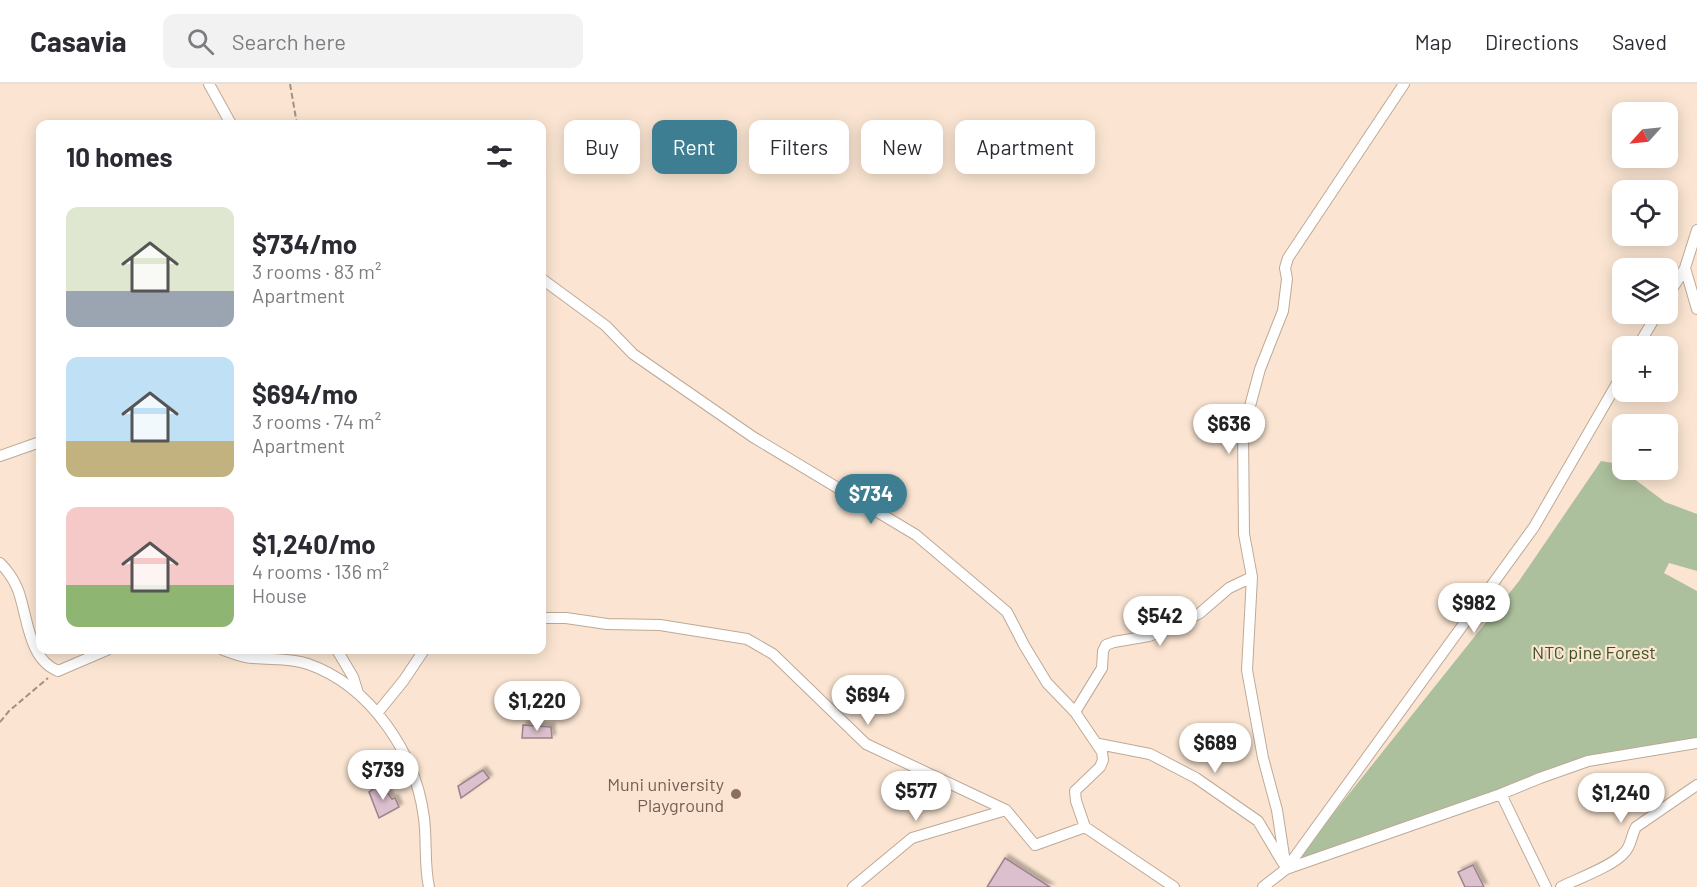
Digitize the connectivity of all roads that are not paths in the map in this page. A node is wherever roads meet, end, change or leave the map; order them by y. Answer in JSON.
{"nodes":[{"id":1,"x":210,"y":84,"type":"edge"},
{"id":2,"x":1404,"y":84,"type":"edge"},
{"id":3,"x":229,"y":120,"type":"edge"},
{"id":4,"x":1697,"y":230,"type":"edge"},
{"id":5,"x":1685,"y":268,"type":"junction"},
{"id":6,"x":1678,"y":280,"type":"edge"},
{"id":7,"x":546,"y":282,"type":"edge"},
{"id":8,"x":1697,"y":309,"type":"edge"},
{"id":9,"x":1612,"y":392,"type":"edge"},
{"id":10,"x":36,"y":443,"type":"edge"},
{"id":11,"x":0,"y":456,"type":"edge"},
{"id":12,"x":0,"y":563,"type":"edge"},
{"id":13,"x":1252,"y":578,"type":"junction"},
{"id":14,"x":546,"y":618,"type":"edge"},
{"id":15,"x":36,"y":648,"type":"edge"},
{"id":16,"x":39,"y":654,"type":"edge"},
{"id":17,"x":98,"y":654,"type":"edge"},
{"id":18,"x":237,"y":654,"type":"edge"},
{"id":19,"x":339,"y":654,"type":"edge"},
{"id":20,"x":421,"y":654,"type":"edge"},
{"id":21,"x":358,"y":693,"type":"junction"},
{"id":22,"x":378,"y":711,"type":"junction"},
{"id":23,"x":1075,"y":712,"type":"junction"},
{"id":24,"x":1697,"y":743,"type":"edge"},
{"id":25,"x":1099,"y":744,"type":"junction"},
{"id":26,"x":1697,"y":785,"type":"edge"},
{"id":27,"x":1501,"y":794,"type":"junction"},
{"id":28,"x":1006,"y":810,"type":"junction"},
{"id":29,"x":1085,"y":827,"type":"junction"},
{"id":30,"x":1286,"y":869,"type":"junction"},
{"id":31,"x":429,"y":887,"type":"edge"},
{"id":32,"x":854,"y":887,"type":"edge"},
{"id":33,"x":1174,"y":887,"type":"edge"},
{"id":34,"x":1263,"y":887,"type":"edge"},
{"id":35,"x":1546,"y":887,"type":"edge"},
{"id":36,"x":1561,"y":887,"type":"edge"}],
"edges":[{"from":1,"to":3,"type":"street"},
{"from":2,"to":13,"type":"street"},
{"from":4,"to":5,"type":"street"},
{"from":5,"to":6,"type":"street"},
{"from":5,"to":8,"type":"street"},
{"from":7,"to":23,"type":"street"},
{"from":9,"to":30,"type":"street"},
{"from":10,"to":11,"type":"street"},
{"from":12,"to":15,"type":"street"},
{"from":13,"to":23,"type":"street"},
{"from":13,"to":30,"type":"street"},
{"from":14,"to":28,"type":"street"},
{"from":16,"to":17,"type":"street"},
{"from":18,"to":21,"type":"street"},
{"from":19,"to":21,"type":"street"},
{"from":20,"to":22,"type":"street"},
{"from":21,"to":22,"type":"street"},
{"from":22,"to":31,"type":"street"},
{"from":23,"to":25,"type":"street"},
{"from":24,"to":27,"type":"street"},
{"from":25,"to":29,"type":"street"},
{"from":25,"to":30,"type":"street"},
{"from":26,"to":36,"type":"street"},
{"from":27,"to":30,"type":"street"},
{"from":27,"to":35,"type":"street"},
{"from":28,"to":29,"type":"street"},
{"from":28,"to":32,"type":"street"},
{"from":29,"to":33,"type":"street"},
{"from":30,"to":34,"type":"street"}]}
